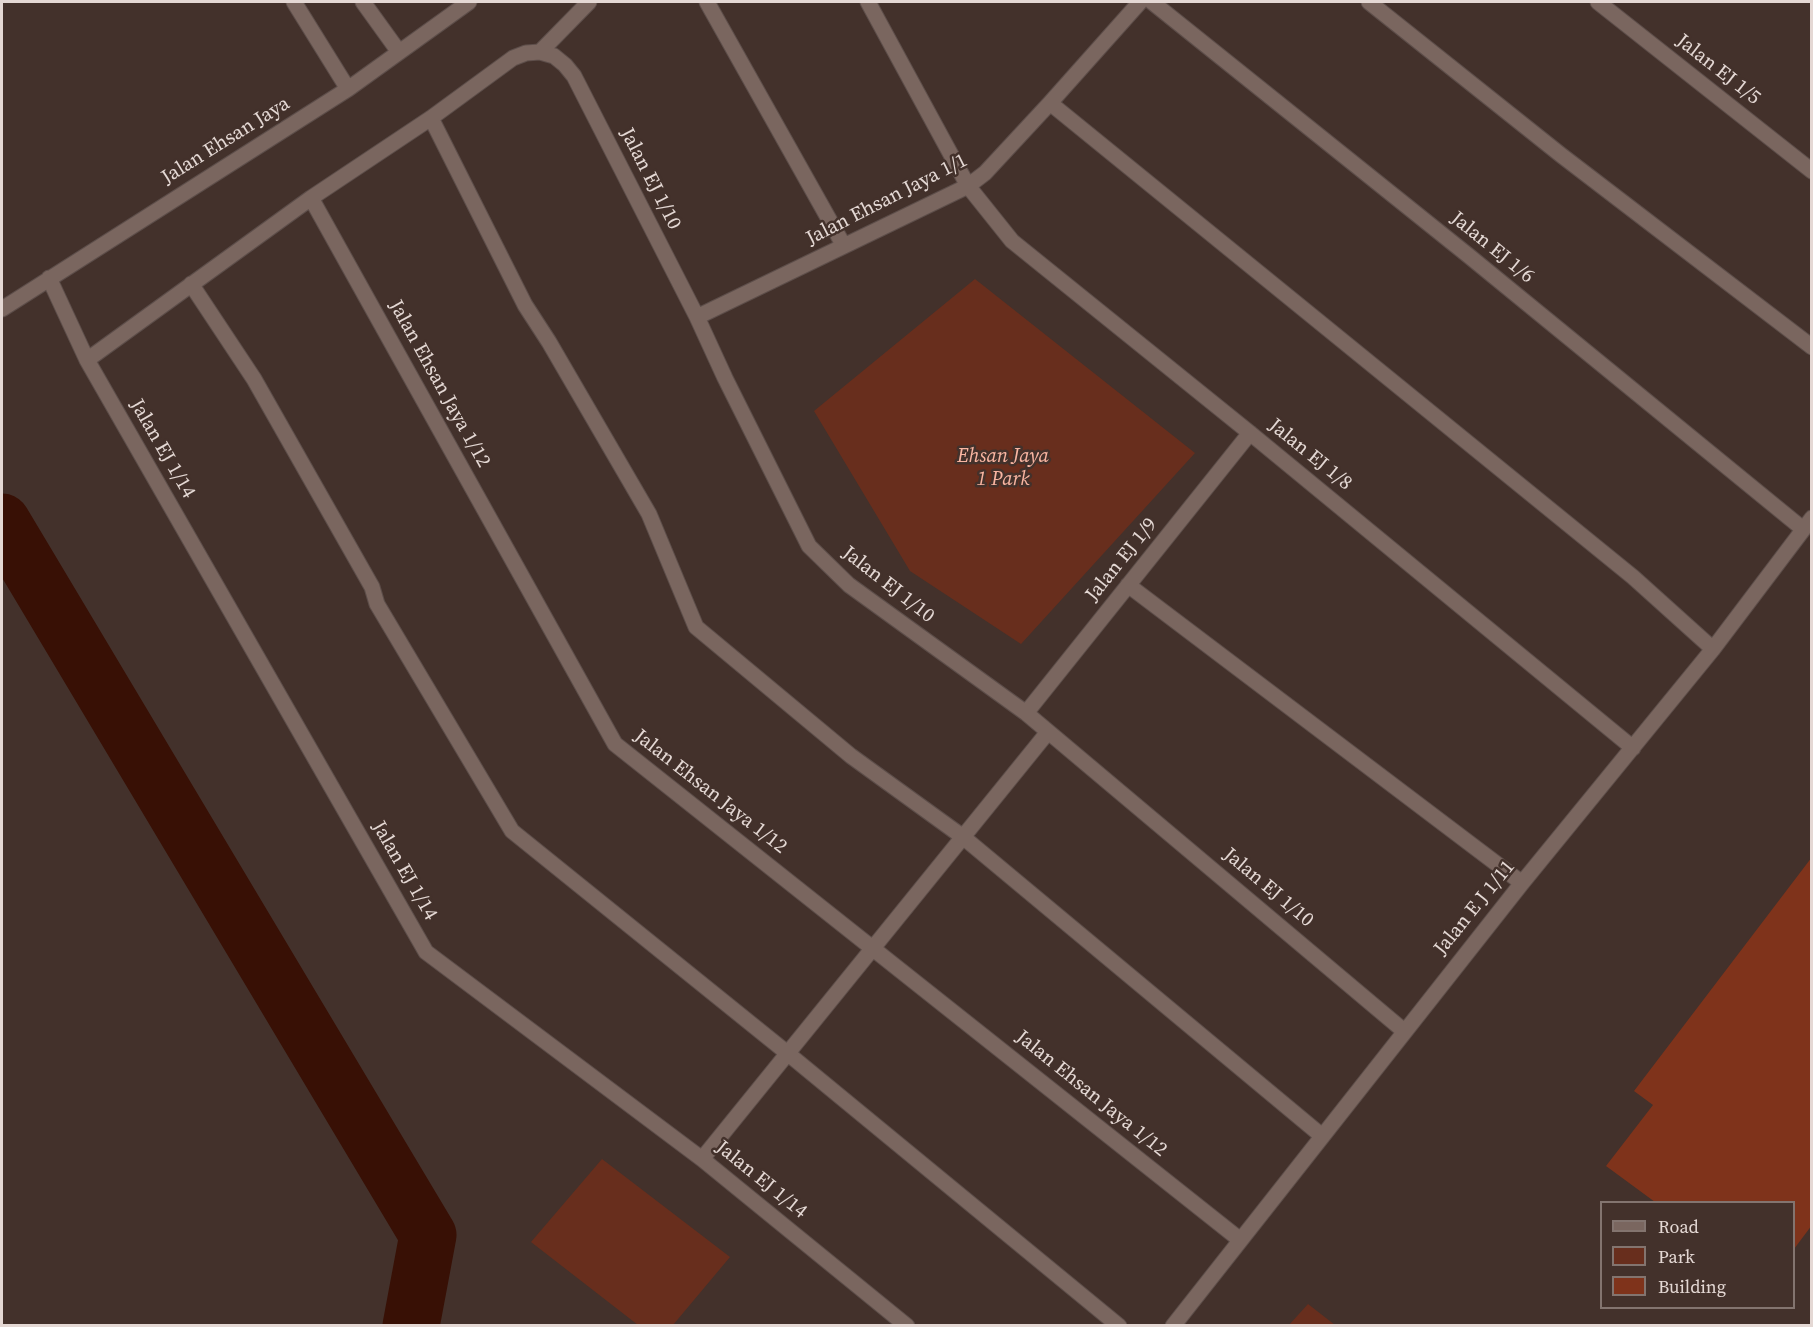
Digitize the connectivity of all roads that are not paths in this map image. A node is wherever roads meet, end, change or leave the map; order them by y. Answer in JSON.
{"nodes":[{"id":1,"x":294,"y":2,"type":"edge"},
{"id":2,"x":363,"y":2,"type":"edge"},
{"id":3,"x":469,"y":2,"type":"edge"},
{"id":4,"x":589,"y":2,"type":"edge"},
{"id":5,"x":707,"y":2,"type":"edge"},
{"id":6,"x":868,"y":2,"type":"edge"},
{"id":7,"x":1140,"y":2,"type":"edge"},
{"id":8,"x":1152,"y":2,"type":"edge"},
{"id":9,"x":1369,"y":2,"type":"edge"},
{"id":10,"x":1598,"y":2,"type":"edge"},
{"id":11,"x":399,"y":52,"type":"junction"},
{"id":12,"x":540,"y":52,"type":"junction"},
{"id":13,"x":348,"y":89,"type":"junction"},
{"id":14,"x":1050,"y":103,"type":"junction"},
{"id":15,"x":430,"y":118,"type":"junction"},
{"id":16,"x":1812,"y":171,"type":"edge"},
{"id":17,"x":968,"y":186,"type":"junction"},
{"id":18,"x":311,"y":198,"type":"junction"},
{"id":19,"x":844,"y":246,"type":"junction"},
{"id":20,"x":49,"y":278,"type":"junction"},
{"id":21,"x":192,"y":284,"type":"junction"},
{"id":22,"x":5,"y":307,"type":"edge"},
{"id":23,"x":697,"y":317,"type":"junction"},
{"id":24,"x":1812,"y":347,"type":"edge"},
{"id":25,"x":87,"y":360,"type":"junction"},
{"id":26,"x":1250,"y":433,"type":"junction"},
{"id":27,"x":1807,"y":524,"type":"edge"},
{"id":28,"x":1128,"y":585,"type":"junction"},
{"id":29,"x":1713,"y":649,"type":"junction"},
{"id":30,"x":1026,"y":713,"type":"junction"},
{"id":31,"x":1048,"y":732,"type":"junction"},
{"id":32,"x":1633,"y":748,"type":"junction"},
{"id":33,"x":963,"y":837,"type":"junction"},
{"id":34,"x":1522,"y":883,"type":"junction"},
{"id":35,"x":873,"y":947,"type":"junction"},
{"id":36,"x":1404,"y":1031,"type":"junction"},
{"id":37,"x":786,"y":1053,"type":"junction"},
{"id":38,"x":1322,"y":1136,"type":"junction"},
{"id":39,"x":702,"y":1159,"type":"junction"},
{"id":40,"x":1239,"y":1239,"type":"junction"},
{"id":41,"x":907,"y":1326,"type":"edge"},
{"id":42,"x":1119,"y":1326,"type":"edge"},
{"id":43,"x":1173,"y":1326,"type":"edge"}],
"edges":[{"from":1,"to":13,"type":"street"},
{"from":2,"to":11,"type":"street"},
{"from":3,"to":11,"type":"street","name":"Jalan Ehsan Jaya"},
{"from":4,"to":12,"type":"street"},
{"from":5,"to":19,"type":"street"},
{"from":6,"to":17,"type":"street","name":"Jalan EJ 1/8"},
{"from":7,"to":14,"type":"street","name":"Jalan Ehsan Jaya 1/1"},
{"from":8,"to":27,"type":"street","name":"Jalan EJ 1/6"},
{"from":9,"to":24,"type":"street"},
{"from":10,"to":16,"type":"street","name":"Jalan EJ 1/5"},
{"from":11,"to":13,"type":"street","name":"Jalan Ehsan Jaya"},
{"from":12,"to":15,"type":"street"},
{"from":12,"to":23,"type":"street","name":"Jalan EJ 1/10"},
{"from":13,"to":20,"type":"street","name":"Jalan Ehsan Jaya"},
{"from":14,"to":17,"type":"street","name":"Jalan Ehsan Jaya 1/1"},
{"from":14,"to":29,"type":"street"},
{"from":15,"to":18,"type":"street"},
{"from":15,"to":33,"type":"street"},
{"from":17,"to":19,"type":"street","name":"Jalan Ehsan Jaya 1/1"},
{"from":17,"to":26,"type":"street","name":"Jalan EJ 1/8"},
{"from":18,"to":21,"type":"street"},
{"from":18,"to":35,"type":"street","name":"Jalan Ehsan Jaya 1/12"},
{"from":19,"to":23,"type":"street","name":"Jalan Ehsan Jaya 1/1"},
{"from":20,"to":22,"type":"street","name":"Jalan Ehsan Jaya"},
{"from":20,"to":25,"type":"street","name":"Jalan EJ 1/14"},
{"from":21,"to":25,"type":"street"},
{"from":21,"to":37,"type":"street"},
{"from":23,"to":30,"type":"street","name":"Jalan EJ 1/10"},
{"from":25,"to":39,"type":"street","name":"Jalan EJ 1/14"},
{"from":26,"to":28,"type":"street","name":"Jalan EJ 1/9"},
{"from":26,"to":32,"type":"street","name":"Jalan EJ 1/8"},
{"from":27,"to":29,"type":"street","name":"Jalan E J 1/11"},
{"from":28,"to":30,"type":"street","name":"Jalan EJ 1/9"},
{"from":28,"to":34,"type":"street"},
{"from":29,"to":32,"type":"street","name":"Jalan E J 1/11"},
{"from":30,"to":31,"type":"street","name":"Jalan EJ 1/10"},
{"from":31,"to":33,"type":"street"},
{"from":31,"to":36,"type":"street","name":"Jalan EJ 1/10"},
{"from":32,"to":34,"type":"street","name":"Jalan E J 1/11"},
{"from":33,"to":35,"type":"street"},
{"from":33,"to":38,"type":"street"},
{"from":34,"to":36,"type":"street","name":"Jalan E J 1/11"},
{"from":35,"to":37,"type":"street"},
{"from":35,"to":40,"type":"street","name":"Jalan Ehsan Jaya 1/12"},
{"from":36,"to":38,"type":"street","name":"Jalan E J 1/11"},
{"from":37,"to":39,"type":"street"},
{"from":37,"to":42,"type":"street"},
{"from":38,"to":40,"type":"street","name":"Jalan E J 1/11"},
{"from":39,"to":41,"type":"street","name":"Jalan EJ 1/14"},
{"from":40,"to":43,"type":"street","name":"Jalan E J 1/11"}]}
